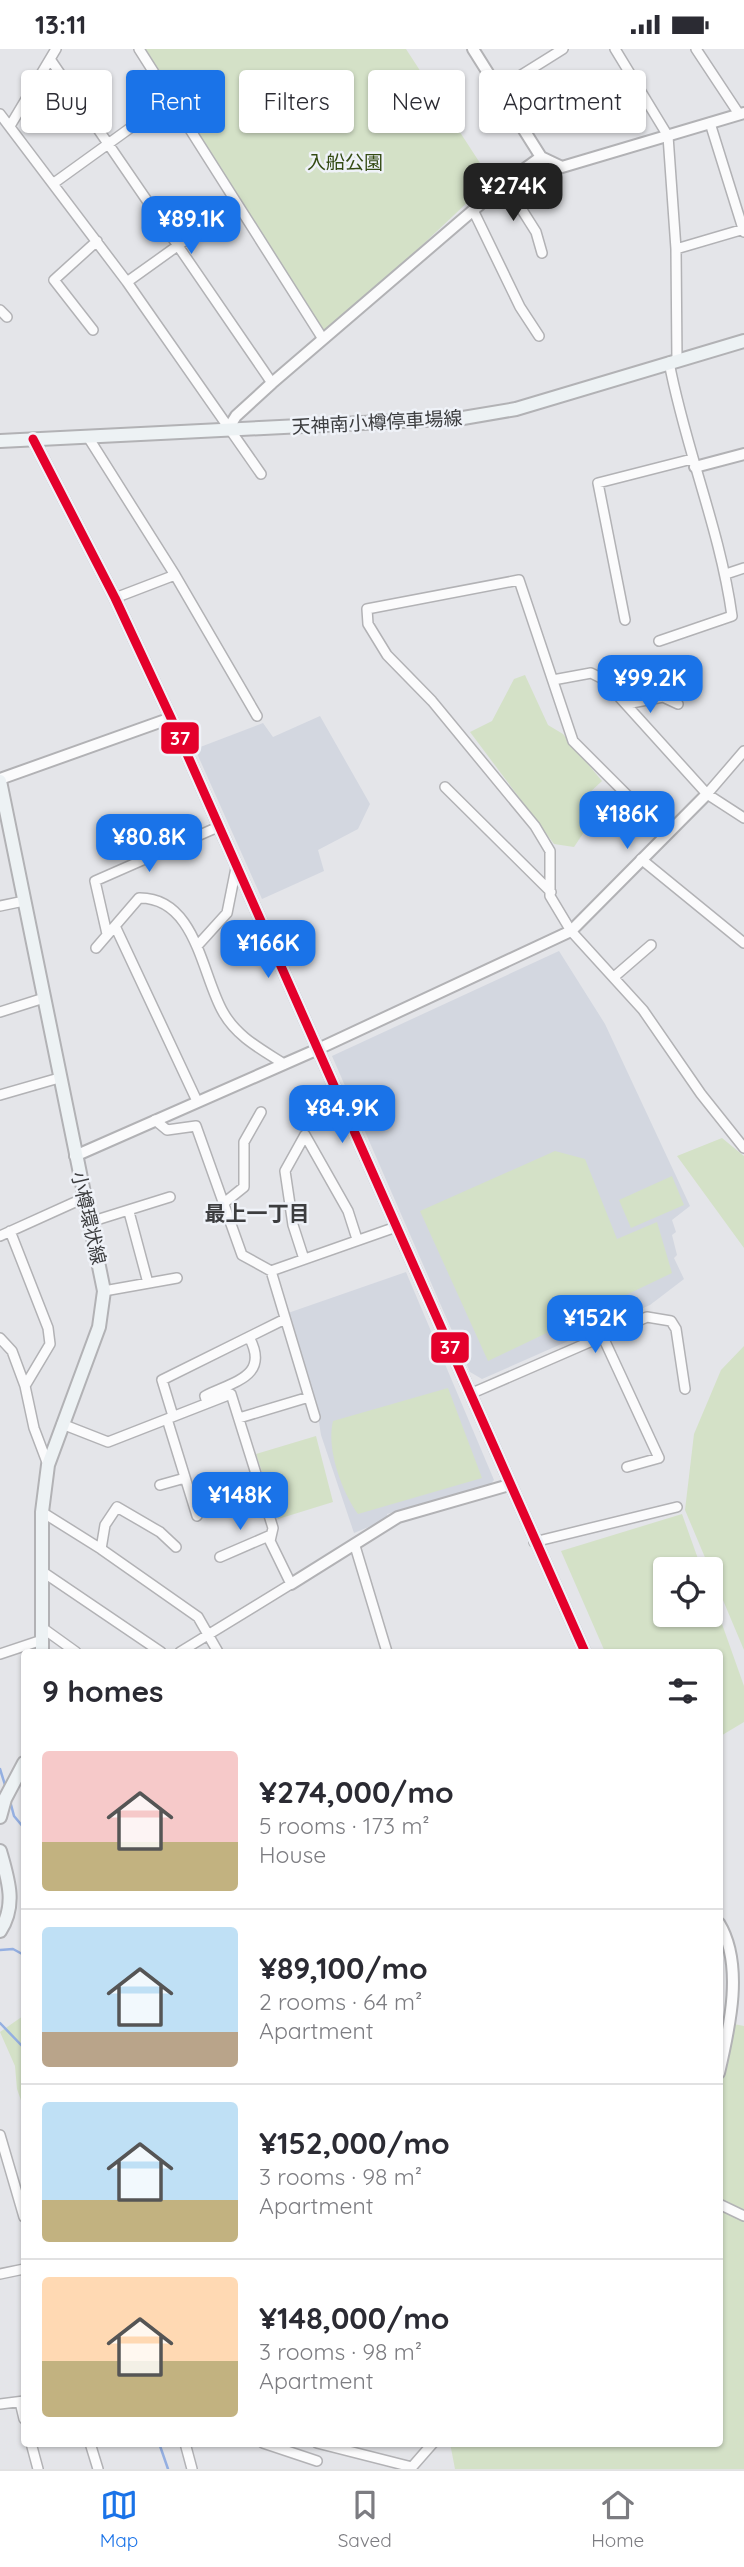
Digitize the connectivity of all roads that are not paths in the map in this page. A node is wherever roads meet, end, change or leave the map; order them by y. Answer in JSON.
{"nodes":[{"id":1,"x":56,"y":49,"type":"edge"},
{"id":2,"x":139,"y":49,"type":"edge"},
{"id":3,"x":473,"y":49,"type":"edge"},
{"id":4,"x":563,"y":49,"type":"edge"},
{"id":5,"x":615,"y":49,"type":"edge"},
{"id":6,"x":696,"y":49,"type":"edge"},
{"id":7,"x":50,"y":59,"type":"junction"},
{"id":8,"x":151,"y":70,"type":"edge"},
{"id":9,"x":487,"y":70,"type":"edge"},
{"id":10,"x":529,"y":70,"type":"edge"},
{"id":11,"x":741,"y":113,"type":"edge"},
{"id":12,"x":0,"y":114,"type":"edge"},
{"id":13,"x":710,"y":123,"type":"junction"},
{"id":14,"x":10,"y":126,"type":"junction"},
{"id":15,"x":126,"y":131,"type":"edge"},
{"id":16,"x":190,"y":133,"type":"edge"},
{"id":17,"x":526,"y":133,"type":"edge"},
{"id":18,"x":668,"y":136,"type":"junction"},
{"id":19,"x":108,"y":144,"type":"junction"},
{"id":20,"x":541,"y":157,"type":"junction"},
{"id":21,"x":54,"y":183,"type":"junction"},
{"id":22,"x":505,"y":183,"type":"junction"},
{"id":23,"x":236,"y":204,"type":"junction"},
{"id":24,"x":473,"y":210,"type":"junction"},
{"id":25,"x":744,"y":230,"type":"edge"},
{"id":26,"x":97,"y":241,"type":"junction"},
{"id":27,"x":178,"y":247,"type":"junction"},
{"id":28,"x":676,"y":249,"type":"junction"},
{"id":29,"x":542,"y":253,"type":"dead end"},
{"id":30,"x":127,"y":282,"type":"junction"},
{"id":31,"x":93,"y":330,"type":"dead end"},
{"id":32,"x":539,"y":336,"type":"dead end"},
{"id":33,"x":323,"y":339,"type":"junction"},
{"id":34,"x":744,"y":341,"type":"edge"},
{"id":35,"x":673,"y":362,"type":"junction"},
{"id":36,"x":272,"y":383,"type":"junction"},
{"id":37,"x":228,"y":429,"type":"junction"},
{"id":38,"x":88,"y":437,"type":"junction"},
{"id":39,"x":33,"y":439,"type":"junction"},
{"id":40,"x":0,"y":441,"type":"edge"},
{"id":41,"x":744,"y":454,"type":"edge"},
{"id":42,"x":694,"y":463,"type":"junction"},
{"id":43,"x":261,"y":474,"type":"dead end"},
{"id":44,"x":744,"y":568,"type":"edge"},
{"id":45,"x":726,"y":573,"type":"junction"},
{"id":46,"x":175,"y":575,"type":"junction"},
{"id":47,"x":115,"y":598,"type":"junction"},
{"id":48,"x":625,"y":619,"type":"dead end"},
{"id":49,"x":659,"y":641,"type":"dead end"},
{"id":50,"x":553,"y":680,"type":"junction"},
{"id":51,"x":626,"y":704,"type":"junction"},
{"id":52,"x":678,"y":704,"type":"dead end"},
{"id":53,"x":257,"y":716,"type":"dead end"},
{"id":54,"x":171,"y":719,"type":"junction"},
{"id":55,"x":744,"y":751,"type":"edge"},
{"id":56,"x":0,"y":780,"type":"edge"},
{"id":57,"x":445,"y":787,"type":"dead end"},
{"id":58,"x":707,"y":794,"type":"junction"},
{"id":59,"x":744,"y":818,"type":"edge"},
{"id":60,"x":218,"y":827,"type":"junction"},
{"id":61,"x":665,"y":833,"type":"junction"},
{"id":62,"x":641,"y":859,"type":"junction"},
{"id":63,"x":236,"y":869,"type":"junction"},
{"id":64,"x":551,"y":893,"type":"junction"},
{"id":65,"x":24,"y":901,"type":"junction"},
{"id":66,"x":0,"y":906,"type":"edge"},
{"id":67,"x":115,"y":926,"type":"junction"},
{"id":68,"x":571,"y":931,"type":"junction"},
{"id":69,"x":107,"y":934,"type":"junction"},
{"id":70,"x":744,"y":943,"type":"edge"},
{"id":71,"x":650,"y":945,"type":"dead end"},
{"id":72,"x":198,"y":946,"type":"junction"},
{"id":73,"x":96,"y":948,"type":"dead end"},
{"id":74,"x":614,"y":977,"type":"junction"},
{"id":75,"x":44,"y":998,"type":"junction"},
{"id":76,"x":0,"y":1012,"type":"edge"},
{"id":77,"x":316,"y":1050,"type":"junction"},
{"id":78,"x":284,"y":1064,"type":"junction"},
{"id":79,"x":60,"y":1078,"type":"junction"},
{"id":80,"x":0,"y":1095,"type":"edge"},
{"id":81,"x":197,"y":1101,"type":"junction"},
{"id":82,"x":261,"y":1112,"type":"dead end"},
{"id":83,"x":155,"y":1121,"type":"junction"},
{"id":84,"x":744,"y":1148,"type":"edge"},
{"id":85,"x":75,"y":1156,"type":"junction"},
{"id":86,"x":170,"y":1197,"type":"dead end"},
{"id":87,"x":84,"y":1198,"type":"junction"},
{"id":88,"x":224,"y":1203,"type":"junction"},
{"id":89,"x":129,"y":1212,"type":"junction"},
{"id":90,"x":90,"y":1222,"type":"junction"},
{"id":91,"x":396,"y":1227,"type":"junction"},
{"id":92,"x":10,"y":1231,"type":"junction"},
{"id":93,"x":0,"y":1236,"type":"edge"},
{"id":94,"x":357,"y":1239,"type":"junction"},
{"id":95,"x":304,"y":1259,"type":"junction"},
{"id":96,"x":271,"y":1271,"type":"junction"},
{"id":97,"x":177,"y":1278,"type":"dead end"},
{"id":98,"x":148,"y":1283,"type":"junction"},
{"id":99,"x":104,"y":1291,"type":"junction"},
{"id":100,"x":285,"y":1319,"type":"junction"},
{"id":101,"x":602,"y":1335,"type":"junction"},
{"id":102,"x":249,"y":1337,"type":"junction"},
{"id":103,"x":0,"y":1338,"type":"edge"},
{"id":104,"x":25,"y":1386,"type":"junction"},
{"id":105,"x":685,"y":1389,"type":"dead end"},
{"id":106,"x":470,"y":1394,"type":"junction"},
{"id":107,"x":309,"y":1397,"type":"junction"},
{"id":108,"x":207,"y":1403,"type":"junction"},
{"id":109,"x":314,"y":1417,"type":"dead end"},
{"id":110,"x":170,"y":1418,"type":"junction"},
{"id":111,"x":239,"y":1418,"type":"junction"},
{"id":112,"x":62,"y":1424,"type":"junction"},
{"id":113,"x":48,"y":1465,"type":"junction"},
{"id":114,"x":627,"y":1467,"type":"dead end"},
{"id":115,"x":185,"y":1478,"type":"junction"},
{"id":116,"x":260,"y":1484,"type":"junction"},
{"id":117,"x":160,"y":1485,"type":"dead end"},
{"id":118,"x":509,"y":1485,"type":"junction"},
{"id":119,"x":220,"y":1506,"type":"dead end"},
{"id":120,"x":677,"y":1507,"type":"dead end"},
{"id":121,"x":42,"y":1512,"type":"junction"},
{"id":122,"x":197,"y":1516,"type":"dead end"},
{"id":123,"x":271,"y":1535,"type":"junction"},
{"id":124,"x":534,"y":1542,"type":"junction"},
{"id":125,"x":355,"y":1546,"type":"junction"},
{"id":126,"x":176,"y":1547,"type":"dead end"},
{"id":127,"x":101,"y":1549,"type":"junction"},
{"id":128,"x":220,"y":1557,"type":"dead end"},
{"id":129,"x":43,"y":1572,"type":"junction"},
{"id":130,"x":291,"y":1584,"type":"junction"},
{"id":131,"x":208,"y":1633,"type":"junction"},
{"id":132,"x":43,"y":1641,"type":"edge"},
{"id":133,"x":67,"y":1649,"type":"edge"},
{"id":134,"x":157,"y":1649,"type":"edge"},
{"id":135,"x":184,"y":1649,"type":"edge"},
{"id":136,"x":216,"y":1649,"type":"edge"},
{"id":137,"x":386,"y":1649,"type":"edge"},
{"id":138,"x":584,"y":1649,"type":"edge"},
{"id":139,"x":0,"y":1654,"type":"edge"},
{"id":140,"x":21,"y":1769,"type":"edge"},
{"id":141,"x":1,"y":1808,"type":"edge"},
{"id":142,"x":0,"y":1851,"type":"edge"},
{"id":143,"x":723,"y":1929,"type":"edge"},
{"id":144,"x":0,"y":1931,"type":"edge"},
{"id":145,"x":723,"y":2054,"type":"edge"},
{"id":146,"x":0,"y":2135,"type":"edge"},
{"id":147,"x":723,"y":2206,"type":"edge"},
{"id":148,"x":21,"y":2207,"type":"edge"},
{"id":149,"x":744,"y":2216,"type":"edge"},
{"id":150,"x":21,"y":2270,"type":"edge"},
{"id":151,"x":0,"y":2274,"type":"edge"},
{"id":152,"x":21,"y":2401,"type":"edge"},
{"id":153,"x":0,"y":2404,"type":"edge"},
{"id":154,"x":32,"y":2447,"type":"edge"},
{"id":155,"x":91,"y":2447,"type":"edge"},
{"id":156,"x":186,"y":2447,"type":"edge"},
{"id":157,"x":273,"y":2447,"type":"edge"},
{"id":158,"x":316,"y":2447,"type":"edge"},
{"id":159,"x":332,"y":2447,"type":"edge"},
{"id":160,"x":430,"y":2447,"type":"edge"},
{"id":161,"x":318,"y":2465,"type":"edge"},
{"id":162,"x":38,"y":2469,"type":"edge"},
{"id":163,"x":98,"y":2469,"type":"edge"},
{"id":164,"x":192,"y":2469,"type":"edge"}],
"edges":[{"from":1,"to":7,"type":"street"},
{"from":2,"to":8,"type":"street"},
{"from":3,"to":9,"type":"street"},
{"from":4,"to":10,"type":"street"},
{"from":5,"to":18,"type":"street"},
{"from":6,"to":11,"type":"street"},
{"from":7,"to":14,"type":"street"},
{"from":7,"to":19,"type":"street"},
{"from":11,"to":13,"type":"street"},
{"from":12,"to":14,"type":"street"},
{"from":13,"to":18,"type":"street"},
{"from":13,"to":25,"type":"street"},
{"from":14,"to":21,"type":"street"},
{"from":15,"to":19,"type":"street"},
{"from":16,"to":23,"type":"street"},
{"from":17,"to":20,"type":"street"},
{"from":18,"to":20,"type":"street"},
{"from":18,"to":28,"type":"street"},
{"from":19,"to":21,"type":"street"},
{"from":19,"to":27,"type":"street"},
{"from":20,"to":22,"type":"street"},
{"from":21,"to":26,"type":"street"},
{"from":22,"to":24,"type":"street"},
{"from":22,"to":29,"type":"street"},
{"from":23,"to":27,"type":"street"},
{"from":23,"to":33,"type":"street"},
{"from":24,"to":32,"type":"street"},
{"from":24,"to":33,"type":"street"},
{"from":25,"to":28,"type":"street"},
{"from":26,"to":30,"type":"street"},
{"from":26,"to":31,"type":"street"},
{"from":27,"to":30,"type":"street"},
{"from":27,"to":36,"type":"street"},
{"from":28,"to":35,"type":"street"},
{"from":30,"to":37,"type":"street"},
{"from":33,"to":36,"type":"street"},
{"from":34,"to":35,"type":"main road","name":"天神南小樽停車場線"},
{"from":35,"to":37,"type":"main road","name":"天神南小樽停車場線"},
{"from":35,"to":42,"type":"street"},
{"from":36,"to":37,"type":"street"},
{"from":37,"to":38,"type":"main road","name":"天神南小樽停車場線"},
{"from":37,"to":43,"type":"street"},
{"from":38,"to":39,"type":"main road","name":"天神南小樽停車場線"},
{"from":38,"to":46,"type":"street"},
{"from":39,"to":40,"type":"main road","name":"天神南小樽停車場線"},
{"from":39,"to":47,"type":"street"},
{"from":41,"to":42,"type":"street"},
{"from":42,"to":45,"type":"street"},
{"from":42,"to":48,"type":"street"},
{"from":44,"to":45,"type":"street"},
{"from":45,"to":49,"type":"street"},
{"from":46,"to":47,"type":"street"},
{"from":46,"to":53,"type":"street"},
{"from":47,"to":54,"type":"street"},
{"from":50,"to":51,"type":"street"},
{"from":50,"to":61,"type":"street"},
{"from":50,"to":64,"type":"street"},
{"from":51,"to":52,"type":"street"},
{"from":51,"to":58,"type":"street"},
{"from":54,"to":56,"type":"street"},
{"from":54,"to":60,"type":"street"},
{"from":55,"to":58,"type":"street"},
{"from":56,"to":65,"type":"main road","name":"小樽環状線"},
{"from":57,"to":64,"type":"street"},
{"from":58,"to":59,"type":"street"},
{"from":58,"to":61,"type":"street"},
{"from":60,"to":63,"type":"street"},
{"from":60,"to":69,"type":"street"},
{"from":61,"to":62,"type":"street"},
{"from":62,"to":68,"type":"street"},
{"from":62,"to":70,"type":"street"},
{"from":63,"to":72,"type":"street"},
{"from":63,"to":77,"type":"street"},
{"from":64,"to":68,"type":"street"},
{"from":65,"to":66,"type":"street"},
{"from":65,"to":75,"type":"main road","name":"小樽環状線"},
{"from":67,"to":69,"type":"street"},
{"from":67,"to":72,"type":"street"},
{"from":67,"to":81,"type":"street"},
{"from":68,"to":74,"type":"street"},
{"from":68,"to":77,"type":"street"},
{"from":69,"to":73,"type":"street"},
{"from":71,"to":74,"type":"street"},
{"from":72,"to":78,"type":"street"},
{"from":74,"to":84,"type":"street"},
{"from":75,"to":76,"type":"street"},
{"from":75,"to":79,"type":"main road","name":"小樽環状線"},
{"from":77,"to":78,"type":"street"},
{"from":77,"to":91,"type":"street"},
{"from":78,"to":81,"type":"street"},
{"from":79,"to":80,"type":"street"},
{"from":79,"to":85,"type":"main road","name":"小樽環状線"},
{"from":81,"to":83,"type":"street"},
{"from":82,"to":88,"type":"street"},
{"from":83,"to":85,"type":"street"},
{"from":83,"to":88,"type":"street"},
{"from":85,"to":87,"type":"main road","name":"小樽環状線"},
{"from":86,"to":89,"type":"street"},
{"from":87,"to":90,"type":"main road","name":"小樽環状線"},
{"from":87,"to":92,"type":"street"},
{"from":88,"to":96,"type":"street"},
{"from":89,"to":90,"type":"street"},
{"from":89,"to":98,"type":"street"},
{"from":90,"to":99,"type":"main road","name":"小樽環状線"},
{"from":91,"to":94,"type":"street"},
{"from":91,"to":106,"type":"street"},
{"from":92,"to":93,"type":"street"},
{"from":92,"to":104,"type":"street"},
{"from":94,"to":95,"type":"street"},
{"from":94,"to":95,"type":"street"},
{"from":95,"to":96,"type":"street"},
{"from":96,"to":100,"type":"street"},
{"from":97,"to":98,"type":"street"},
{"from":98,"to":99,"type":"street"},
{"from":99,"to":112,"type":"main road","name":"小樽環状線"},
{"from":100,"to":102,"type":"street"},
{"from":100,"to":107,"type":"street"},
{"from":101,"to":105,"type":"street"},
{"from":101,"to":106,"type":"street"},
{"from":101,"to":114,"type":"street"},
{"from":102,"to":108,"type":"street"},
{"from":102,"to":110,"type":"street"},
{"from":103,"to":104,"type":"street"},
{"from":104,"to":113,"type":"street"},
{"from":106,"to":118,"type":"street"},
{"from":107,"to":109,"type":"street"},
{"from":107,"to":111,"type":"street"},
{"from":108,"to":110,"type":"street"},
{"from":108,"to":111,"type":"street"},
{"from":110,"to":112,"type":"street"},
{"from":110,"to":115,"type":"street"},
{"from":111,"to":116,"type":"street"},
{"from":112,"to":113,"type":"main road","name":"小樽環状線"},
{"from":113,"to":121,"type":"main road","name":"小樽環状線"},
{"from":115,"to":117,"type":"street"},
{"from":115,"to":122,"type":"street"},
{"from":116,"to":119,"type":"street"},
{"from":116,"to":123,"type":"street"},
{"from":118,"to":124,"type":"street"},
{"from":118,"to":125,"type":"street"},
{"from":120,"to":124,"type":"street"},
{"from":121,"to":127,"type":"street"},
{"from":121,"to":129,"type":"main road","name":"小樽環状線"},
{"from":123,"to":128,"type":"street"},
{"from":123,"to":130,"type":"street"},
{"from":124,"to":138,"type":"street"},
{"from":125,"to":130,"type":"street"},
{"from":125,"to":137,"type":"street"},
{"from":126,"to":127,"type":"street"},
{"from":127,"to":131,"type":"street"},
{"from":129,"to":132,"type":"main road","name":"小樽環状線"},
{"from":129,"to":134,"type":"street"},
{"from":130,"to":131,"type":"street"},
{"from":131,"to":135,"type":"street"},
{"from":131,"to":136,"type":"street"},
{"from":132,"to":133,"type":"street"},
{"from":132,"to":139,"type":"street"},
{"from":140,"to":141,"type":"main road"},
{"from":142,"to":144,"type":"main road"},
{"from":143,"to":145,"type":"street"},
{"from":146,"to":148,"type":"street"},
{"from":147,"to":149,"type":"street"},
{"from":150,"to":151,"type":"street"},
{"from":152,"to":153,"type":"street"},
{"from":154,"to":162,"type":"street"},
{"from":155,"to":163,"type":"street"},
{"from":156,"to":164,"type":"street"},
{"from":157,"to":161,"type":"street"},
{"from":158,"to":161,"type":"street"},
{"from":159,"to":160,"type":"street"}]}
